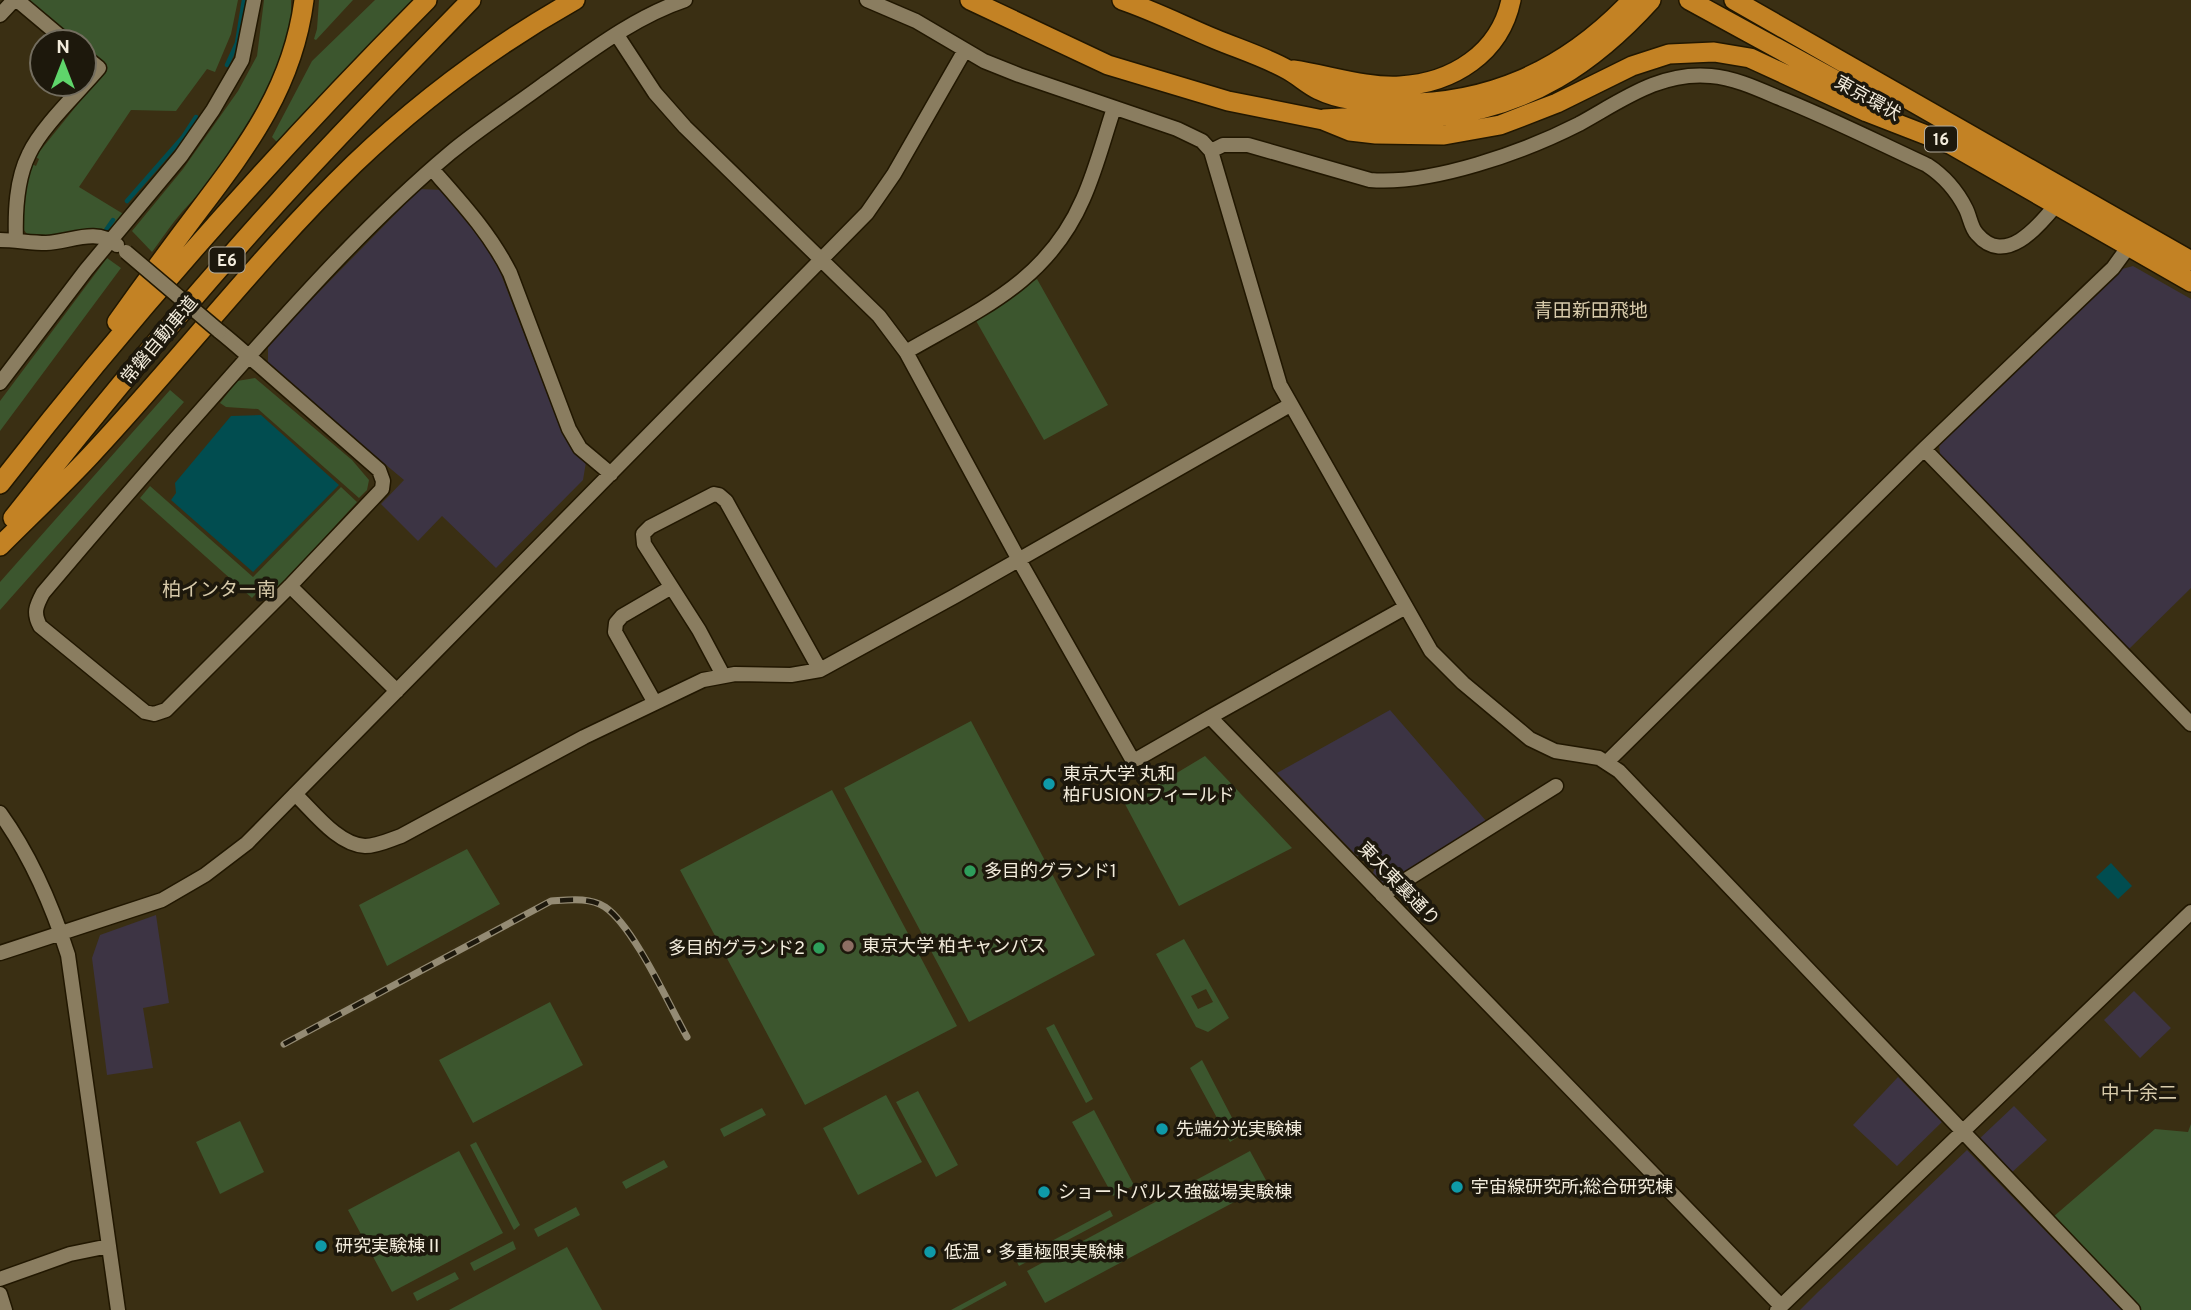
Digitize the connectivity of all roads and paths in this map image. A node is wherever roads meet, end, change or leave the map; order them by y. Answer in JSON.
{"nodes":[{"id":1,"x":15,"y":0,"type":"edge"},
{"id":2,"x":254,"y":0,"type":"edge"},
{"id":3,"x":304,"y":0,"type":"edge"},
{"id":4,"x":428,"y":0,"type":"edge"},
{"id":5,"x":471,"y":0,"type":"edge"},
{"id":6,"x":575,"y":0,"type":"edge"},
{"id":7,"x":685,"y":0,"type":"edge"},
{"id":8,"x":867,"y":0,"type":"edge"},
{"id":9,"x":970,"y":0,"type":"edge"},
{"id":10,"x":1122,"y":0,"type":"edge"},
{"id":11,"x":1510,"y":0,"type":"edge"},
{"id":12,"x":1632,"y":0,"type":"edge"},
{"id":13,"x":1651,"y":0,"type":"edge"},
{"id":14,"x":1689,"y":0,"type":"edge"},
{"id":15,"x":1734,"y":0,"type":"edge"},
{"id":16,"x":0,"y":15,"type":"edge"},
{"id":17,"x":50,"y":28,"type":"edge"},
{"id":18,"x":617,"y":35,"type":"junction"},
{"id":19,"x":965,"y":50,"type":"junction"},
{"id":20,"x":1289,"y":70,"type":"junction"},
{"id":21,"x":73,"y":98,"type":"edge"},
{"id":22,"x":1114,"y":108,"type":"junction"},
{"id":23,"x":1324,"y":120,"type":"junction"},
{"id":24,"x":1952,"y":145,"type":"junction"},
{"id":25,"x":1211,"y":151,"type":"junction"},
{"id":26,"x":432,"y":169,"type":"junction"},
{"id":27,"x":2056,"y":205,"type":"junction"},
{"id":28,"x":0,"y":240,"type":"edge"},
{"id":29,"x":16,"y":240,"type":"junction"},
{"id":30,"x":111,"y":240,"type":"junction"},
{"id":31,"x":2129,"y":246,"type":"junction"},
{"id":32,"x":821,"y":260,"type":"junction"},
{"id":33,"x":2191,"y":261,"type":"edge"},
{"id":34,"x":2191,"y":282,"type":"edge"},
{"id":35,"x":906,"y":352,"type":"junction"},
{"id":36,"x":249,"y":356,"type":"junction"},
{"id":37,"x":0,"y":383,"type":"edge"},
{"id":38,"x":1290,"y":405,"type":"junction"},
{"id":39,"x":1924,"y":449,"type":"junction"},
{"id":40,"x":17,"y":462,"type":"junction"},
{"id":41,"x":611,"y":474,"type":"junction"},
{"id":42,"x":0,"y":484,"type":"edge"},
{"id":43,"x":0,"y":535,"type":"edge"},
{"id":44,"x":0,"y":546,"type":"edge"},
{"id":45,"x":1019,"y":560,"type":"junction"},
{"id":46,"x":290,"y":586,"type":"junction"},
{"id":47,"x":670,"y":588,"type":"junction"},
{"id":48,"x":1406,"y":607,"type":"junction"},
{"id":49,"x":820,"y":670,"type":"junction"},
{"id":50,"x":723,"y":675,"type":"junction"},
{"id":51,"x":397,"y":691,"type":"junction"},
{"id":52,"x":655,"y":703,"type":"junction"},
{"id":53,"x":1210,"y":717,"type":"junction"},
{"id":54,"x":2191,"y":724,"type":"edge"},
{"id":55,"x":1607,"y":762,"type":"junction"},
{"id":56,"x":1556,"y":786,"type":"dead end"},
{"id":57,"x":295,"y":794,"type":"junction"},
{"id":58,"x":0,"y":813,"type":"edge"},
{"id":59,"x":1382,"y":895,"type":"junction"},
{"id":60,"x":2191,"y":912,"type":"edge"},
{"id":61,"x":60,"y":932,"type":"junction"},
{"id":62,"x":0,"y":953,"type":"edge"},
{"id":63,"x":1964,"y":1131,"type":"junction"},
{"id":64,"x":109,"y":1246,"type":"junction"},
{"id":65,"x":0,"y":1279,"type":"edge"},
{"id":66,"x":0,"y":1294,"type":"edge"},
{"id":67,"x":1779,"y":1308,"type":"edge"},
{"id":68,"x":5,"y":1310,"type":"edge"},
{"id":69,"x":118,"y":1310,"type":"edge"},
{"id":70,"x":2133,"y":1310,"type":"edge"}],
"edges":[{"from":1,"to":16,"type":"street"},
{"from":1,"to":17,"type":"street"},
{"from":2,"to":30,"type":"street"},
{"from":3,"to":40,"type":"highway"},
{"from":4,"to":40,"type":"highway","name":"常磐自動車道","number":"E6"},
{"from":5,"to":43,"type":"highway","name":"常磐自動車道","number":"E6"},
{"from":6,"to":44,"type":"highway"},
{"from":7,"to":18,"type":"street"},
{"from":8,"to":19,"type":"street"},
{"from":9,"to":23,"type":"highway"},
{"from":10,"to":20,"type":"highway"},
{"from":11,"to":20,"type":"highway"},
{"from":12,"to":20,"type":"highway"},
{"from":13,"to":23,"type":"highway"},
{"from":14,"to":24,"type":"highway","name":"東京環状","number":"16"},
{"from":15,"to":33,"type":"highway","name":"東京環状","number":"16"},
{"from":18,"to":26,"type":"street"},
{"from":18,"to":32,"type":"street"},
{"from":19,"to":22,"type":"street"},
{"from":19,"to":32,"type":"street"},
{"from":21,"to":29,"type":"street"},
{"from":22,"to":25,"type":"street"},
{"from":22,"to":35,"type":"street"},
{"from":23,"to":24,"type":"highway"},
{"from":24,"to":27,"type":"highway","name":"東京環状","number":"16"},
{"from":25,"to":27,"type":"street"},
{"from":25,"to":38,"type":"street"},
{"from":26,"to":36,"type":"street"},
{"from":26,"to":41,"type":"street"},
{"from":27,"to":31,"type":"highway","name":"東京環状","number":"16"},
{"from":28,"to":29,"type":"street"},
{"from":29,"to":30,"type":"street"},
{"from":30,"to":36,"type":"street","bridge":true},
{"from":30,"to":37,"type":"street"},
{"from":31,"to":34,"type":"highway","name":"東京環状","number":"16"},
{"from":31,"to":39,"type":"street"},
{"from":32,"to":35,"type":"street"},
{"from":32,"to":41,"type":"street"},
{"from":35,"to":45,"type":"street"},
{"from":36,"to":46,"type":"street"},
{"from":36,"to":46,"type":"street"},
{"from":38,"to":45,"type":"street"},
{"from":38,"to":48,"type":"street"},
{"from":39,"to":54,"type":"street"},
{"from":39,"to":55,"type":"street"},
{"from":40,"to":42,"type":"highway","name":"常磐自動車道","number":"E6"},
{"from":41,"to":51,"type":"street"},
{"from":45,"to":49,"type":"street"},
{"from":45,"to":53,"type":"street"},
{"from":46,"to":51,"type":"street"},
{"from":47,"to":49,"type":"street"},
{"from":47,"to":50,"type":"street"},
{"from":47,"to":52,"type":"street"},
{"from":48,"to":53,"type":"street"},
{"from":48,"to":55,"type":"street"},
{"from":49,"to":50,"type":"street"},
{"from":50,"to":52,"type":"street"},
{"from":51,"to":57,"type":"street"},
{"from":52,"to":57,"type":"street"},
{"from":53,"to":59,"type":"street","name":"東大東裏通り"},
{"from":55,"to":63,"type":"street"},
{"from":56,"to":59,"type":"street"},
{"from":57,"to":61,"type":"street"},
{"from":58,"to":61,"type":"street"},
{"from":59,"to":67,"type":"street","name":"東大東裏通り"},
{"from":60,"to":63,"type":"street"},
{"from":61,"to":62,"type":"street"},
{"from":61,"to":64,"type":"street"},
{"from":63,"to":67,"type":"street"},
{"from":63,"to":70,"type":"street"},
{"from":64,"to":65,"type":"street"},
{"from":64,"to":69,"type":"street"},
{"from":66,"to":68,"type":"street"}]}
